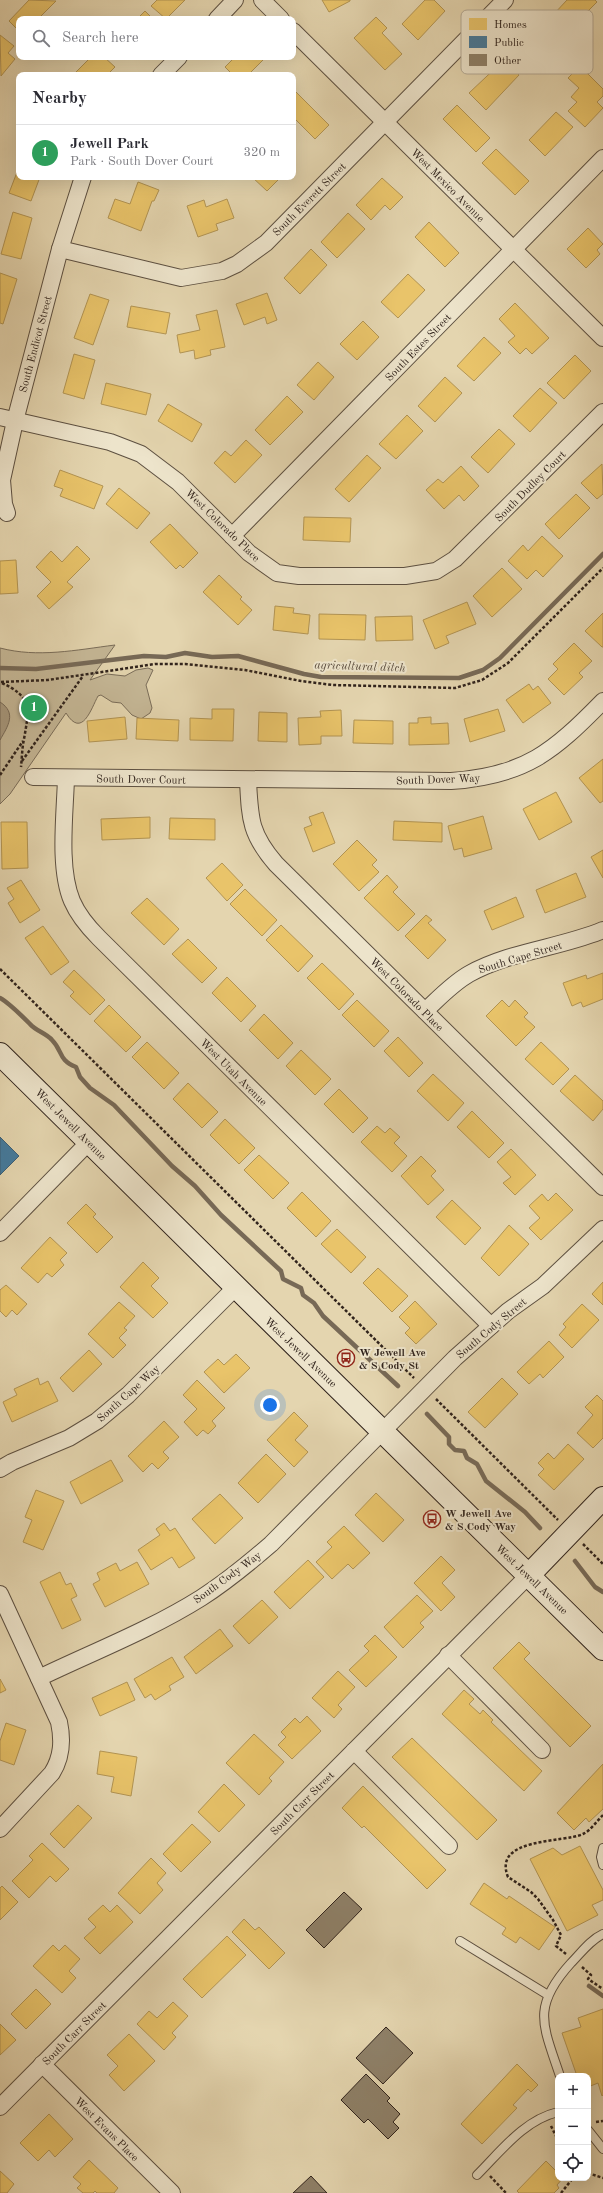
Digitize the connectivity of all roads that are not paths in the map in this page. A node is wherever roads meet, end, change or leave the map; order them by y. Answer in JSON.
{"nodes":[{"id":1,"x":236,"y":0,"type":"edge"},
{"id":2,"x":262,"y":0,"type":"edge"},
{"id":3,"x":505,"y":0,"type":"edge"},
{"id":4,"x":495,"y":10,"type":"edge"},
{"id":5,"x":220,"y":16,"type":"edge"},
{"id":6,"x":278,"y":16,"type":"edge"},
{"id":7,"x":296,"y":34,"type":"edge"},
{"id":8,"x":461,"y":45,"type":"edge"},
{"id":9,"x":176,"y":60,"type":"edge"},
{"id":10,"x":164,"y":72,"type":"edge"},
{"id":11,"x":385,"y":122,"type":"junction"},
{"id":12,"x":603,"y":158,"type":"edge"},
{"id":13,"x":82,"y":180,"type":"edge"},
{"id":14,"x":60,"y":249,"type":"junction"},
{"id":15,"x":514,"y":249,"type":"junction"},
{"id":16,"x":603,"y":338,"type":"edge"},
{"id":17,"x":603,"y":412,"type":"edge"},
{"id":18,"x":7,"y":419,"type":"edge"},
{"id":19,"x":7,"y":513,"type":"dead end"},
{"id":20,"x":232,"y":536,"type":"junction"},
{"id":21,"x":455,"y":559,"type":"joint"},
{"id":22,"x":603,"y":702,"type":"edge"},
{"id":23,"x":33,"y":777,"type":"road end"},
{"id":24,"x":66,"y":778,"type":"junction"},
{"id":25,"x":248,"y":781,"type":"junction"},
{"id":26,"x":603,"y":930,"type":"edge"},
{"id":27,"x":425,"y":1011,"type":"junction"},
{"id":28,"x":0,"y":1054,"type":"edge"},
{"id":29,"x":89,"y":1142,"type":"junction"},
{"id":30,"x":603,"y":1187,"type":"edge"},
{"id":31,"x":2,"y":1228,"type":"edge"},
{"id":32,"x":603,"y":1229,"type":"edge"},
{"id":33,"x":235,"y":1288,"type":"junction"},
{"id":34,"x":491,"y":1326,"type":"junction"},
{"id":35,"x":382,"y":1431,"type":"junction"},
{"id":36,"x":0,"y":1469,"type":"edge"},
{"id":37,"x":603,"y":1498,"type":"edge"},
{"id":38,"x":528,"y":1576,"type":"junction"},
{"id":39,"x":0,"y":1594,"type":"edge"},
{"id":40,"x":603,"y":1649,"type":"edge"},
{"id":41,"x":448,"y":1655,"type":"junction"},
{"id":42,"x":39,"y":1678,"type":"junction"},
{"id":43,"x":542,"y":1750,"type":"dead end"},
{"id":44,"x":354,"y":1751,"type":"junction"},
{"id":45,"x":0,"y":1829,"type":"edge"},
{"id":46,"x":449,"y":1846,"type":"dead end"},
{"id":47,"x":603,"y":1848,"type":"edge"},
{"id":48,"x":603,"y":1865,"type":"edge"},
{"id":49,"x":603,"y":1934,"type":"edge"},
{"id":50,"x":460,"y":1941,"type":"dead end"},
{"id":51,"x":548,"y":1995,"type":"junction"},
{"id":52,"x":42,"y":2064,"type":"junction"},
{"id":53,"x":559,"y":2073,"type":"edge"},
{"id":54,"x":0,"y":2107,"type":"edge"},
{"id":55,"x":555,"y":2113,"type":"edge"},
{"id":56,"x":591,"y":2134,"type":"edge"},
{"id":57,"x":603,"y":2149,"type":"edge"},
{"id":58,"x":480,"y":2172,"type":"road end"},
{"id":59,"x":172,"y":2193,"type":"edge"}],
"edges":[{"from":1,"to":5,"type":"street"},
{"from":2,"to":6,"type":"street"},
{"from":3,"to":4,"type":"street","name":"South Everett Street"},
{"from":7,"to":11,"type":"street","name":"West Mexico Avenue"},
{"from":8,"to":11,"type":"street","name":"South Everett Street"},
{"from":9,"to":10,"type":"street"},
{"from":11,"to":14,"type":"street","name":"South Everett Street"},
{"from":11,"to":15,"type":"street","name":"West Mexico Avenue"},
{"from":12,"to":15,"type":"street","name":"South Estes Street"},
{"from":13,"to":14,"type":"street","name":"South Endicot Street"},
{"from":14,"to":18,"type":"street","name":"South Endicot Street"},
{"from":15,"to":16,"type":"street","name":"West Mexico Avenue"},
{"from":15,"to":20,"type":"street","name":"South Estes Street"},
{"from":17,"to":21,"type":"street","name":"South Dudley Court"},
{"from":18,"to":19,"type":"street","name":"South Endicot Street"},
{"from":18,"to":20,"type":"street","name":"West Colorado Place"},
{"from":20,"to":21,"type":"street","name":"West Colorado Place"},
{"from":22,"to":25,"type":"street","name":"South Dover Way"},
{"from":23,"to":24,"type":"street","name":"South Dover Court"},
{"from":24,"to":25,"type":"street","name":"South Dover Court"},
{"from":24,"to":34,"type":"street","name":"West Utah Avenue"},
{"from":25,"to":27,"type":"street","name":"West Colorado Place"},
{"from":26,"to":27,"type":"street","name":"South Cape Street"},
{"from":27,"to":30,"type":"street","name":"West Colorado Place"},
{"from":28,"to":29,"type":"main road","name":"West Jewell Avenue"},
{"from":29,"to":31,"type":"street"},
{"from":29,"to":33,"type":"main road","name":"West Jewell Avenue"},
{"from":32,"to":34,"type":"street","name":"South Cody Street"},
{"from":33,"to":35,"type":"main road","name":"West Jewell Avenue"},
{"from":33,"to":36,"type":"street","name":"South Cape Way"},
{"from":34,"to":35,"type":"street","name":"South Cody Street"},
{"from":35,"to":38,"type":"main road","name":"West Jewell Avenue"},
{"from":35,"to":42,"type":"street","name":"South Cody Way"},
{"from":37,"to":38,"type":"main road","name":"South Carr Street"},
{"from":38,"to":40,"type":"main road","name":"West Jewell Avenue"},
{"from":38,"to":41,"type":"street","name":"South Carr Street"},
{"from":39,"to":42,"type":"street"},
{"from":41,"to":43,"type":"street"},
{"from":41,"to":44,"type":"street","name":"South Carr Street"},
{"from":42,"to":45,"type":"street"},
{"from":44,"to":46,"type":"street"},
{"from":44,"to":52,"type":"street","name":"South Carr Street"},
{"from":47,"to":48,"type":"lane"},
{"from":49,"to":51,"type":"lane"},
{"from":50,"to":51,"type":"lane"},
{"from":51,"to":53,"type":"lane"},
{"from":52,"to":54,"type":"street","name":"South Carr Street"},
{"from":52,"to":59,"type":"street","name":"West Evans Place"},
{"from":55,"to":58,"type":"lane"},
{"from":56,"to":57,"type":"lane"}]}
